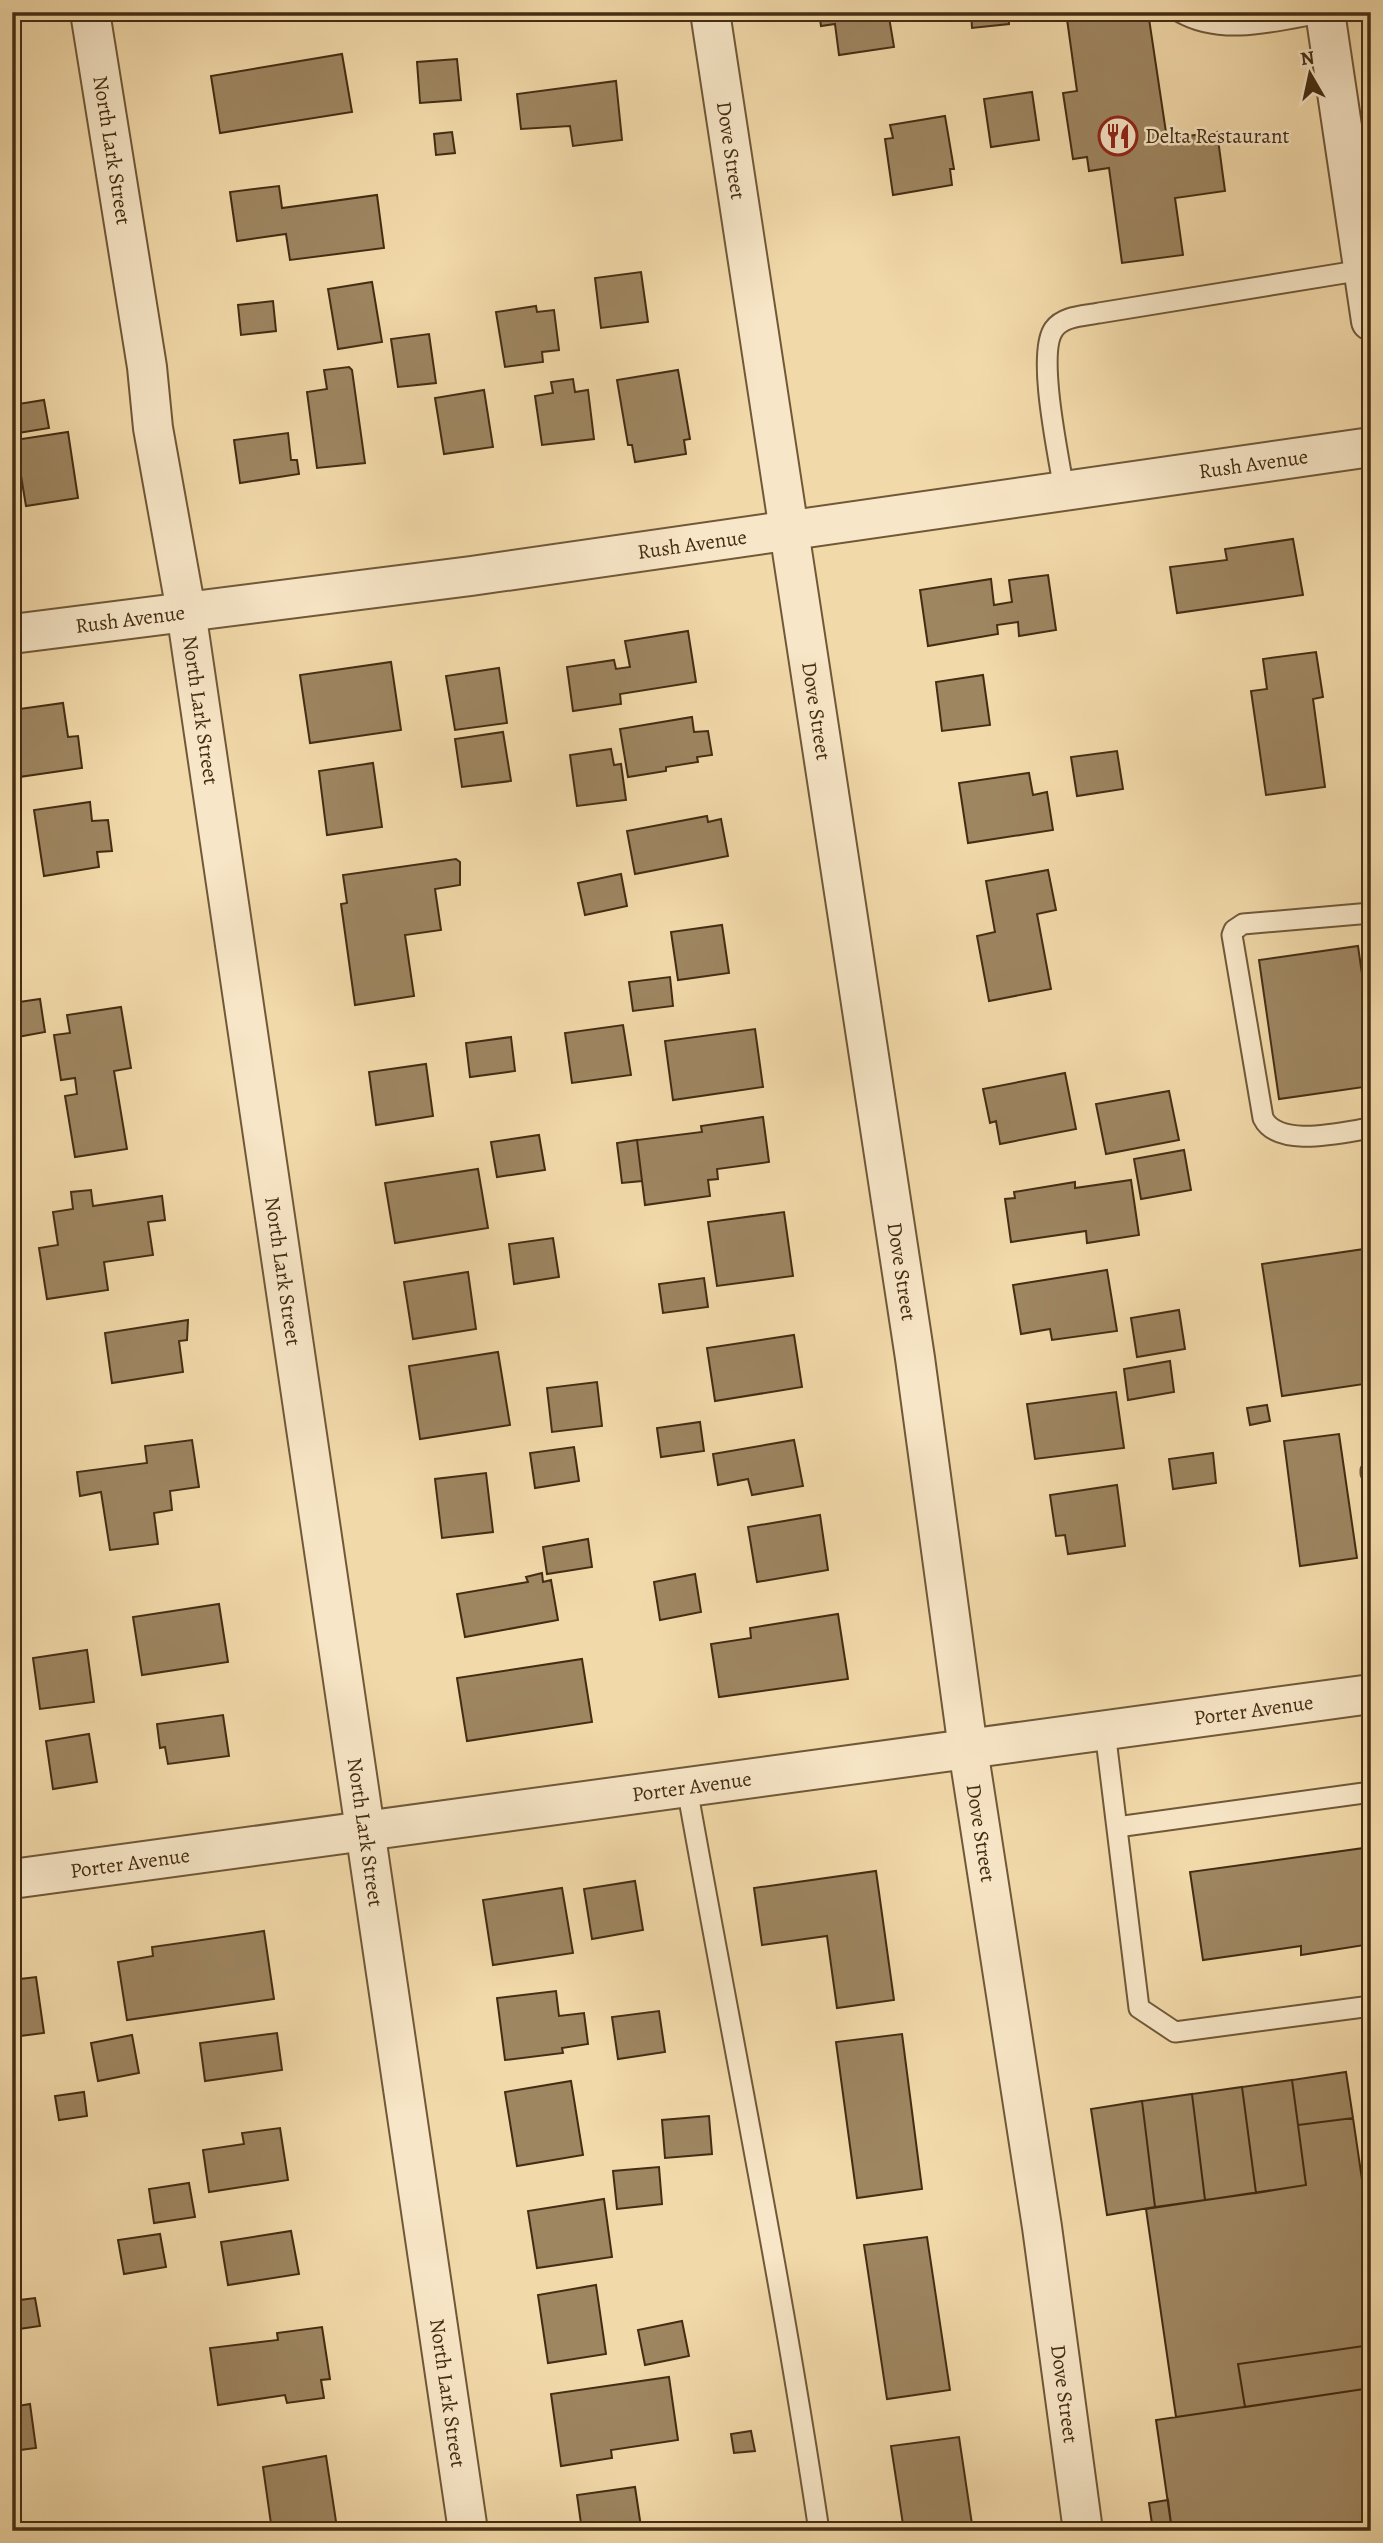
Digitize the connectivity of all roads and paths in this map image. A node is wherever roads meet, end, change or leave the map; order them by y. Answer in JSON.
{"nodes":[{"id":1,"x":90,"y":12,"type":"edge"},
{"id":2,"x":710,"y":12,"type":"edge"},
{"id":3,"x":1180,"y":12,"type":"edge"},
{"id":4,"x":1325,"y":12,"type":"edge"},
{"id":5,"x":1363,"y":270,"type":"junction"},
{"id":6,"x":1371,"y":321,"type":"edge"},
{"id":7,"x":1371,"y":447,"type":"edge"},
{"id":8,"x":1064,"y":490,"type":"junction"},
{"id":9,"x":790,"y":530,"type":"junction"},
{"id":10,"x":186,"y":611,"type":"junction"},
{"id":11,"x":12,"y":634,"type":"edge"},
{"id":12,"x":1371,"y":914,"type":"edge"},
{"id":13,"x":1371,"y":1128,"type":"edge"},
{"id":14,"x":1371,"y":1694,"type":"edge"},
{"id":15,"x":1105,"y":1731,"type":"junction"},
{"id":16,"x":968,"y":1749,"type":"junction"},
{"id":17,"x":687,"y":1788,"type":"junction"},
{"id":18,"x":1371,"y":1792,"type":"edge"},
{"id":19,"x":1116,"y":1827,"type":"junction"},
{"id":20,"x":364,"y":1831,"type":"junction"},
{"id":21,"x":12,"y":1879,"type":"edge"},
{"id":22,"x":1371,"y":2006,"type":"edge"},
{"id":23,"x":468,"y":2531,"type":"edge"},
{"id":24,"x":819,"y":2531,"type":"edge"},
{"id":25,"x":1083,"y":2531,"type":"edge"}],
"edges":[{"from":1,"to":10,"type":"street","name":"North Lark Street"},
{"from":2,"to":9,"type":"street","name":"Dove Street"},
{"from":3,"to":4,"type":"lane"},
{"from":4,"to":5,"type":"street"},
{"from":5,"to":6,"type":"street"},
{"from":5,"to":8,"type":"lane"},
{"from":7,"to":8,"type":"street","name":"Rush Avenue"},
{"from":8,"to":9,"type":"street","name":"Rush Avenue"},
{"from":9,"to":10,"type":"street","name":"Rush Avenue"},
{"from":9,"to":16,"type":"street","name":"Dove Street"},
{"from":10,"to":11,"type":"street","name":"Rush Avenue"},
{"from":10,"to":20,"type":"street","name":"North Lark Street"},
{"from":12,"to":13,"type":"lane"},
{"from":14,"to":15,"type":"street","name":"Porter Avenue"},
{"from":15,"to":16,"type":"street","name":"Porter Avenue"},
{"from":15,"to":19,"type":"lane"},
{"from":16,"to":17,"type":"street","name":"Porter Avenue"},
{"from":16,"to":25,"type":"street","name":"Dove Street"},
{"from":17,"to":20,"type":"street","name":"Porter Avenue"},
{"from":17,"to":24,"type":"lane"},
{"from":18,"to":19,"type":"lane"},
{"from":19,"to":22,"type":"lane"},
{"from":20,"to":21,"type":"street","name":"Porter Avenue"},
{"from":20,"to":23,"type":"street","name":"North Lark Street"}]}
